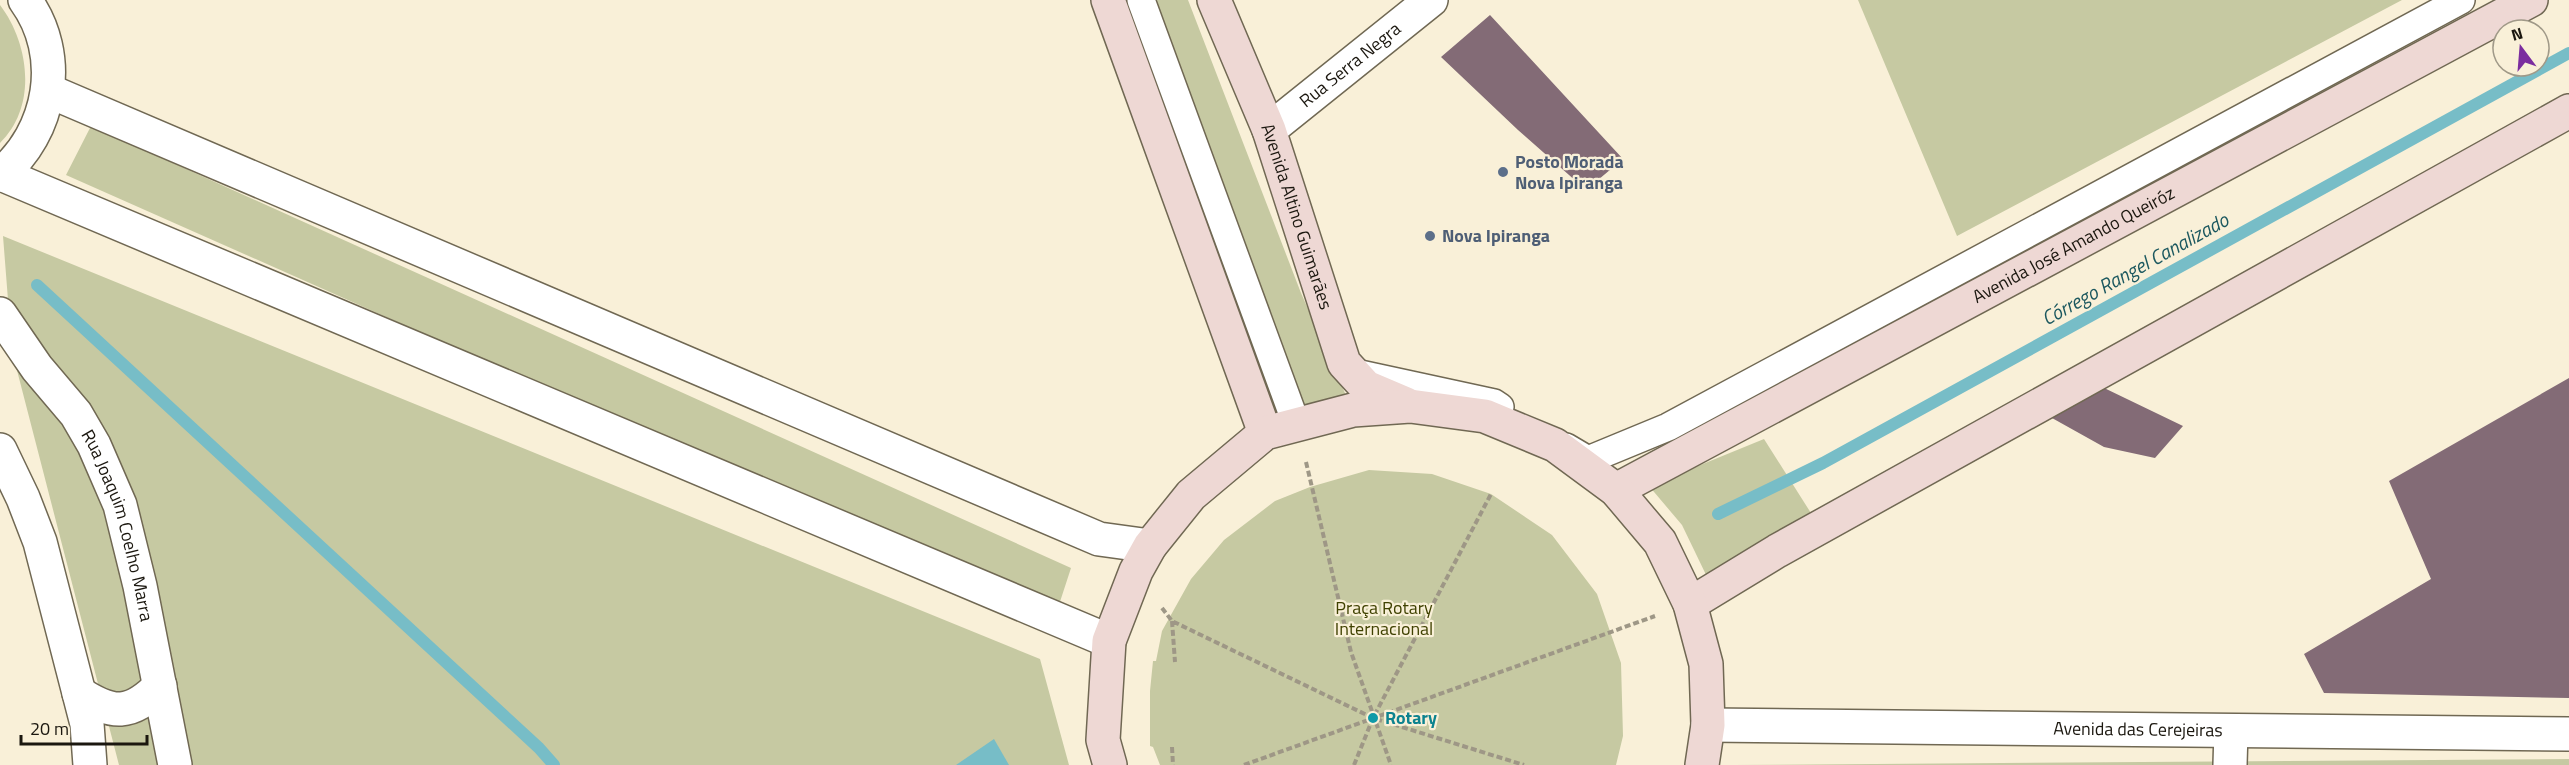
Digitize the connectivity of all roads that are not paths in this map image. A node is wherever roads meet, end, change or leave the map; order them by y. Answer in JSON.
{"nodes":[{"id":1,"x":25,"y":0,"type":"edge"},
{"id":2,"x":1108,"y":0,"type":"edge"},
{"id":3,"x":1141,"y":0,"type":"edge"},
{"id":4,"x":1214,"y":0,"type":"edge"},
{"id":5,"x":1431,"y":0,"type":"edge"},
{"id":6,"x":2461,"y":0,"type":"edge"},
{"id":7,"x":2512,"y":4,"type":"edge"},
{"id":8,"x":49,"y":91,"type":"junction"},
{"id":9,"x":2569,"y":111,"type":"edge"},
{"id":10,"x":1269,"y":130,"type":"junction"},
{"id":11,"x":1,"y":174,"type":"edge"},
{"id":12,"x":0,"y":314,"type":"edge"},
{"id":13,"x":1353,"y":373,"type":"junction"},
{"id":14,"x":1410,"y":406,"type":"junction"},
{"id":15,"x":1297,"y":426,"type":"junction"},
{"id":16,"x":1265,"y":433,"type":"junction"},
{"id":17,"x":0,"y":450,"type":"edge"},
{"id":18,"x":1616,"y":490,"type":"junction"},
{"id":19,"x":11,"y":500,"type":"edge"},
{"id":20,"x":1143,"y":558,"type":"junction"},
{"id":21,"x":1690,"y":604,"type":"junction"},
{"id":22,"x":1109,"y":641,"type":"junction"},
{"id":23,"x":160,"y":686,"type":"junction"},
{"id":24,"x":79,"y":693,"type":"junction"},
{"id":25,"x":1708,"y":725,"type":"junction"},
{"id":26,"x":2231,"y":731,"type":"junction"},
{"id":27,"x":2569,"y":734,"type":"edge"},
{"id":28,"x":90,"y":765,"type":"edge"},
{"id":29,"x":175,"y":765,"type":"edge"},
{"id":30,"x":1110,"y":765,"type":"edge"},
{"id":31,"x":1702,"y":765,"type":"edge"},
{"id":32,"x":2230,"y":765,"type":"edge"}],
"edges":[{"from":1,"to":8,"type":"street"},
{"from":2,"to":16,"type":"main road"},
{"from":3,"to":15,"type":"street"},
{"from":4,"to":10,"type":"main road","name":"Avenida Altino Guimarães"},
{"from":5,"to":10,"type":"street","name":"Rua Serra Negra"},
{"from":6,"to":13,"type":"street"},
{"from":7,"to":18,"type":"main road","name":"Avenida José Amando Queiróz"},
{"from":8,"to":11,"type":"street"},
{"from":8,"to":20,"type":"street"},
{"from":9,"to":21,"type":"main road"},
{"from":10,"to":13,"type":"main road","name":"Avenida Altino Guimarães"},
{"from":11,"to":22,"type":"street"},
{"from":12,"to":23,"type":"street","name":"Rua Joaquim Coelho Marra"},
{"from":13,"to":14,"type":"main road","name":"Avenida Altino Guimarães"},
{"from":14,"to":15,"type":"main road"},
{"from":14,"to":18,"type":"main road"},
{"from":15,"to":16,"type":"main road"},
{"from":16,"to":20,"type":"main road"},
{"from":17,"to":19,"type":"street"},
{"from":18,"to":21,"type":"main road"},
{"from":19,"to":24,"type":"street"},
{"from":20,"to":22,"type":"main road"},
{"from":21,"to":25,"type":"main road"},
{"from":22,"to":30,"type":"main road"},
{"from":23,"to":24,"type":"street"},
{"from":23,"to":29,"type":"street","name":"Rua Joaquim Coelho Marra"},
{"from":24,"to":28,"type":"street"},
{"from":25,"to":26,"type":"street","name":"Avenida das Cerejeiras"},
{"from":25,"to":31,"type":"main road"},
{"from":26,"to":27,"type":"street","name":"Avenida das Cerejeiras"},
{"from":26,"to":32,"type":"street"}]}
